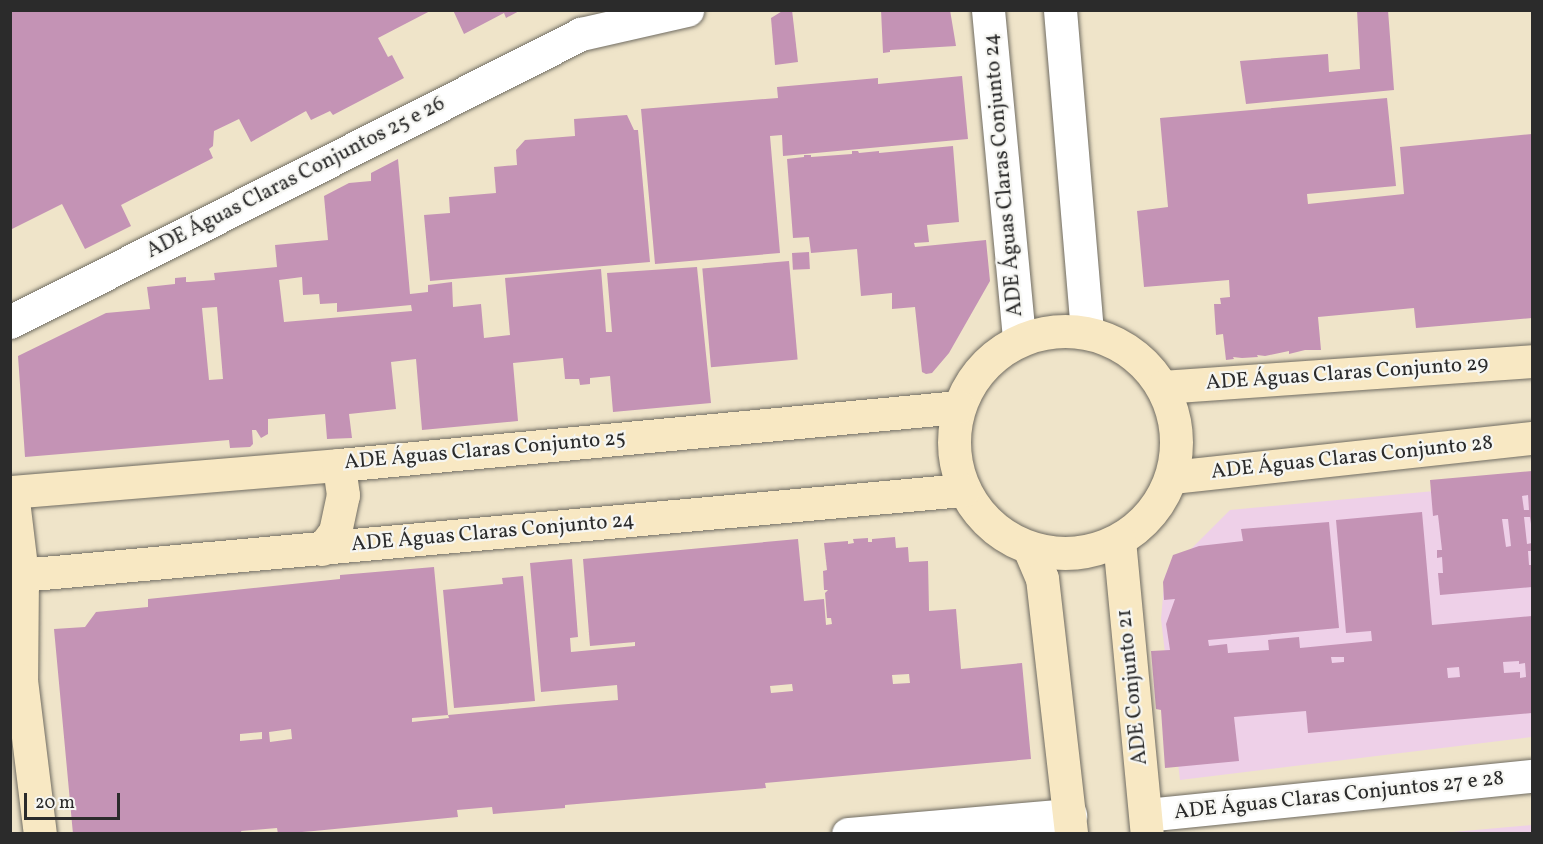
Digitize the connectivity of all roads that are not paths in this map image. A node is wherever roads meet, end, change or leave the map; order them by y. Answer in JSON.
{"nodes":[{"id":1,"x":687,"y":10,"type":"edge"},
{"id":2,"x":988,"y":10,"type":"edge"},
{"id":3,"x":1060,"y":10,"type":"edge"},
{"id":4,"x":589,"y":22,"type":"edge"},
{"id":5,"x":10,"y":322,"type":"edge"},
{"id":6,"x":1087,"y":332,"type":"junction"},
{"id":7,"x":1019,"y":340,"type":"junction"},
{"id":8,"x":1533,"y":361,"type":"edge"},
{"id":9,"x":1162,"y":387,"type":"junction"},
{"id":10,"x":958,"y":407,"type":"junction"},
{"id":11,"x":1533,"y":438,"type":"edge"},
{"id":12,"x":339,"y":465,"type":"junction"},
{"id":13,"x":1172,"y":477,"type":"junction"},
{"id":14,"x":963,"y":490,"type":"junction"},
{"id":15,"x":11,"y":491,"type":"edge"},
{"id":16,"x":1119,"y":540,"type":"junction"},
{"id":17,"x":1029,"y":548,"type":"junction"},
{"id":18,"x":322,"y":549,"type":"junction"},
{"id":19,"x":16,"y":575,"type":"edge"},
{"id":20,"x":16,"y":672,"type":"edge"},
{"id":21,"x":1533,"y":777,"type":"edge"},
{"id":22,"x":1070,"y":824,"type":"edge"},
{"id":23,"x":1147,"y":825,"type":"edge"},
{"id":24,"x":39,"y":834,"type":"edge"},
{"id":25,"x":848,"y":834,"type":"edge"}],
"edges":[{"from":1,"to":4,"type":"street","name":"ADE Águas Claras Conjuntos 25 e 26"},
{"from":2,"to":7,"type":"street","name":"ADE Águas Claras Conjunto 24"},
{"from":3,"to":6,"type":"street"},
{"from":4,"to":5,"type":"street","name":"ADE Águas Claras Conjuntos 25 e 26"},
{"from":6,"to":7,"type":"street"},
{"from":6,"to":9,"type":"street"},
{"from":7,"to":10,"type":"street"},
{"from":8,"to":9,"type":"street","name":"ADE Águas Claras Conjunto 29"},
{"from":9,"to":13,"type":"street"},
{"from":10,"to":12,"type":"street","name":"ADE Águas Claras Conjunto 25"},
{"from":10,"to":14,"type":"street"},
{"from":11,"to":13,"type":"street","name":"ADE Águas Claras Conjunto 28"},
{"from":12,"to":15,"type":"street","name":"ADE Águas Claras Conjunto 25"},
{"from":12,"to":18,"type":"street"},
{"from":13,"to":16,"type":"street"},
{"from":14,"to":17,"type":"street"},
{"from":14,"to":18,"type":"street","name":"ADE Águas Claras Conjunto 24"},
{"from":15,"to":19,"type":"street"},
{"from":16,"to":17,"type":"street"},
{"from":16,"to":23,"type":"street","name":"ADE Conjunto 21"},
{"from":17,"to":22,"type":"street"},
{"from":18,"to":19,"type":"street","name":"ADE Águas Claras Conjunto 24"},
{"from":19,"to":20,"type":"street"},
{"from":20,"to":24,"type":"street"},
{"from":21,"to":23,"type":"street","name":"ADE Águas Claras Conjuntos 27 e 28"},
{"from":22,"to":25,"type":"street"}]}
